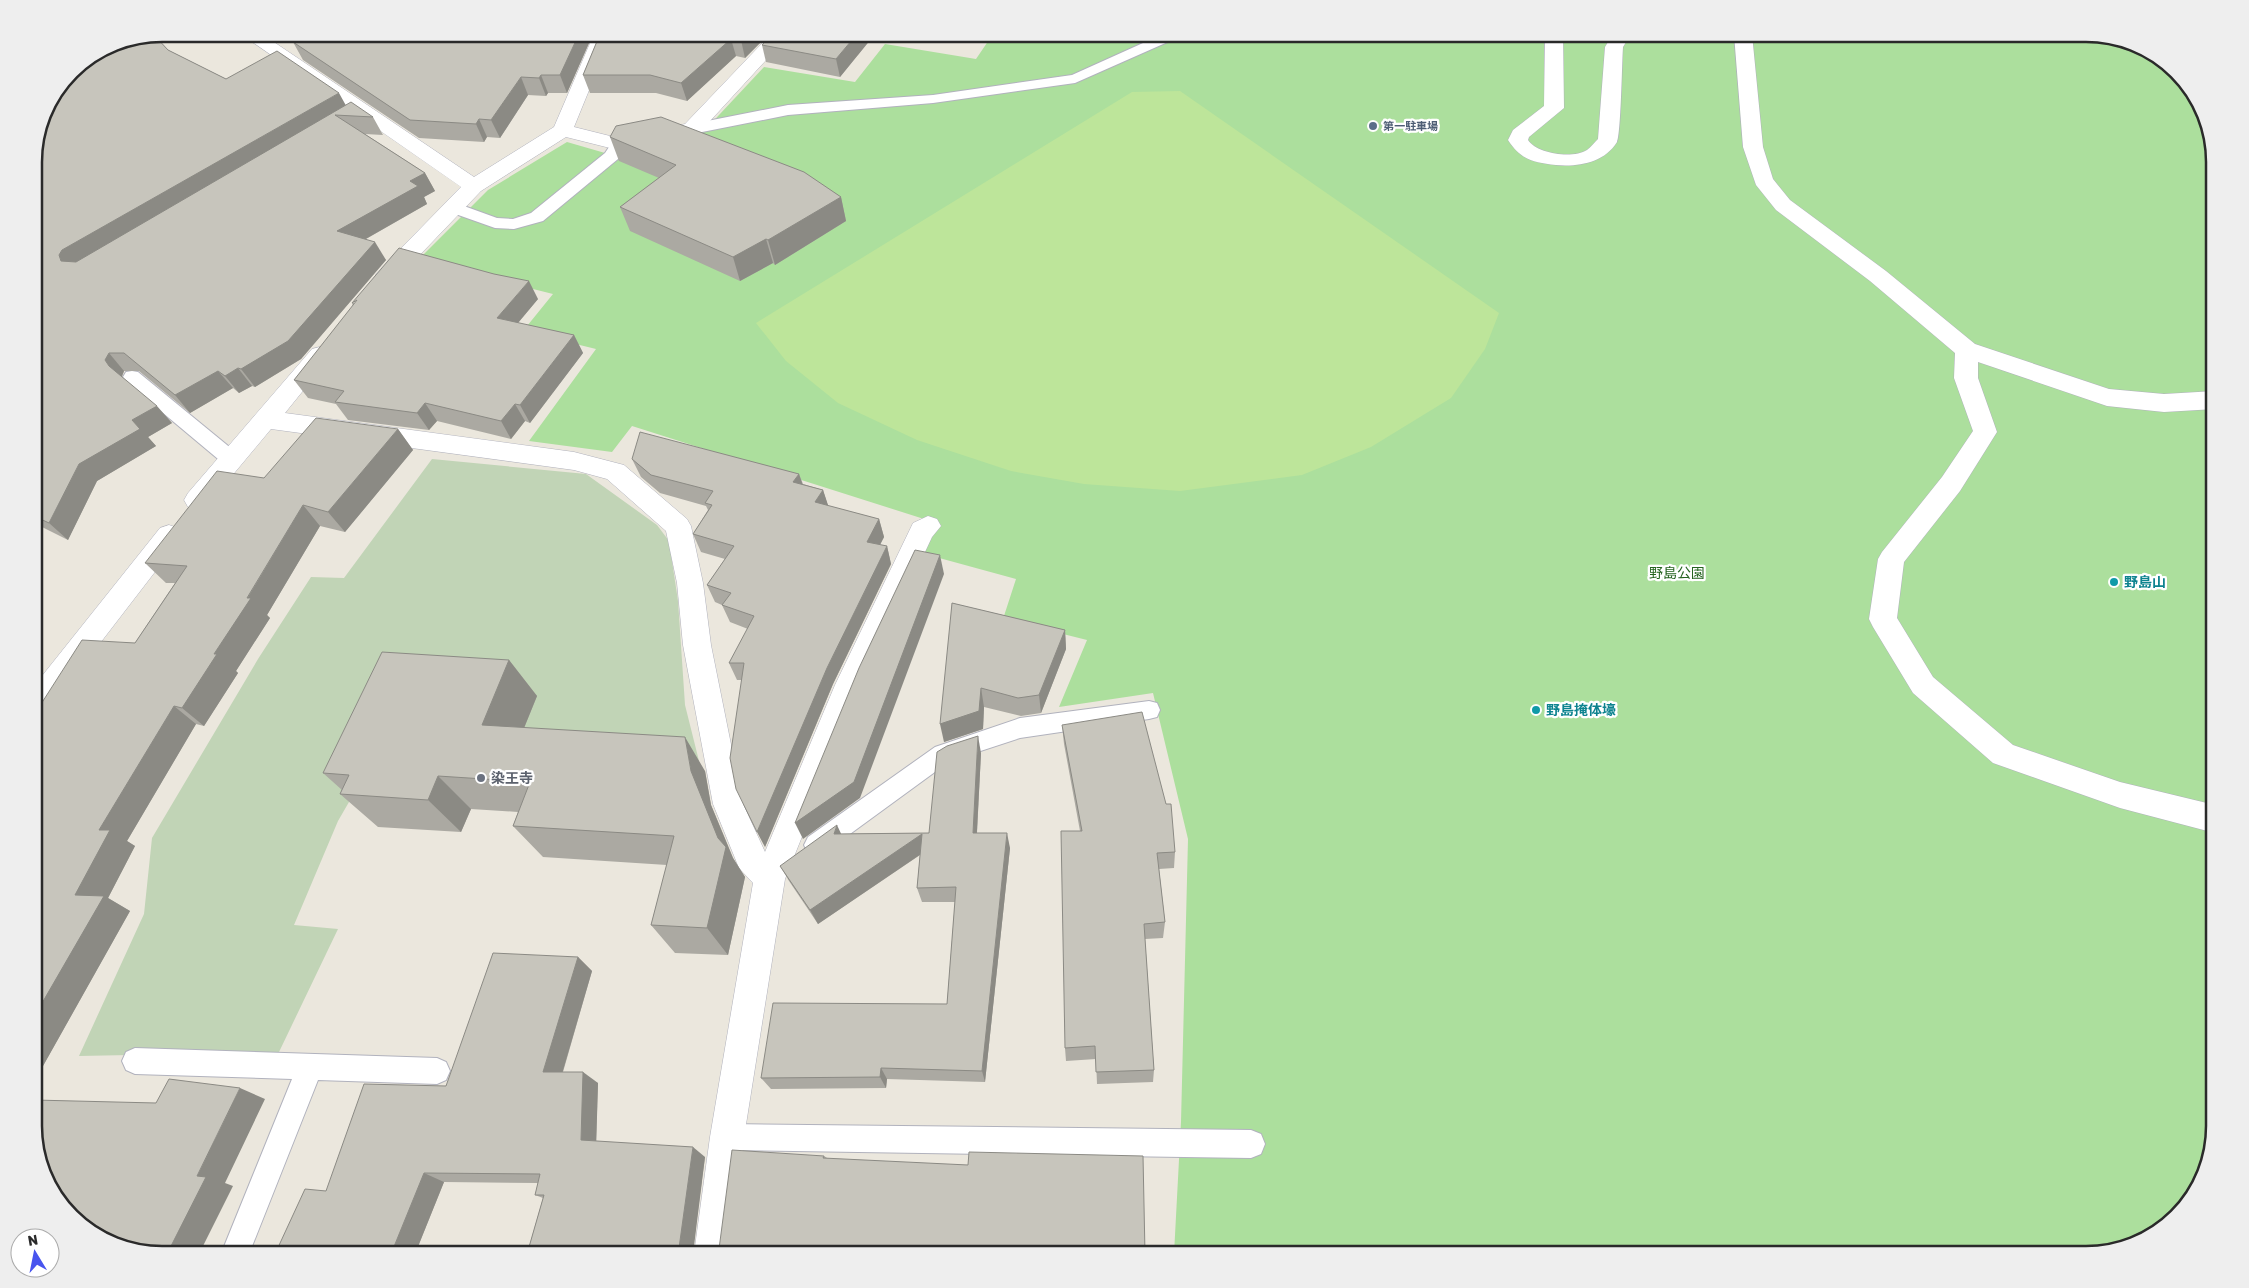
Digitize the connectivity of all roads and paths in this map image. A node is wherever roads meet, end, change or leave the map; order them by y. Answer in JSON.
{"nodes":[{"id":1,"x":1155,"y":42,"type":"edge"},
{"id":2,"x":1554,"y":42,"type":"edge"},
{"id":3,"x":1617,"y":42,"type":"edge"},
{"id":4,"x":1744,"y":42,"type":"edge"},
{"id":5,"x":265,"y":43,"type":"edge"},
{"id":6,"x":599,"y":43,"type":"edge"},
{"id":7,"x":774,"y":43,"type":"edge"},
{"id":8,"x":362,"y":111,"type":"junction"},
{"id":9,"x":346,"y":121,"type":"edge"},
{"id":10,"x":692,"y":129,"type":"junction"},
{"id":11,"x":563,"y":130,"type":"junction"},
{"id":12,"x":618,"y":144,"type":"junction"},
{"id":13,"x":474,"y":186,"type":"junction"},
{"id":14,"x":453,"y":207,"type":"junction"},
{"id":15,"x":368,"y":298,"type":"edge"},
{"id":16,"x":336,"y":336,"type":"edge"},
{"id":17,"x":1966,"y":350,"type":"junction"},
{"id":18,"x":132,"y":377,"type":"edge"},
{"id":19,"x":2206,"y":401,"type":"edge"},
{"id":20,"x":266,"y":419,"type":"junction"},
{"id":21,"x":231,"y":459,"type":"junction"},
{"id":22,"x":928,"y":526,"type":"dead end"},
{"id":23,"x":43,"y":695,"type":"edge"},
{"id":24,"x":1148,"y":710,"type":"dead end"},
{"id":25,"x":2206,"y":817,"type":"edge"},
{"id":26,"x":770,"y":879,"type":"junction"},
{"id":27,"x":135,"y":1061,"type":"dead end"},
{"id":28,"x":310,"y":1067,"type":"junction"},
{"id":29,"x":437,"y":1071,"type":"dead end"},
{"id":30,"x":727,"y":1137,"type":"junction"},
{"id":31,"x":1250,"y":1144,"type":"dead end"},
{"id":32,"x":238,"y":1246,"type":"edge"},
{"id":33,"x":713,"y":1246,"type":"edge"}],
"edges":[{"from":1,"to":10,"type":"lane"},
{"from":2,"to":3,"type":"street"},
{"from":4,"to":17,"type":"street"},
{"from":5,"to":8,"type":"street"},
{"from":6,"to":11,"type":"street"},
{"from":7,"to":10,"type":"street"},
{"from":8,"to":9,"type":"lane"},
{"from":8,"to":13,"type":"street"},
{"from":10,"to":12,"type":"street"},
{"from":11,"to":12,"type":"street"},
{"from":11,"to":13,"type":"street"},
{"from":12,"to":14,"type":"lane"},
{"from":13,"to":14,"type":"street"},
{"from":14,"to":15,"type":"street"},
{"from":16,"to":20,"type":"street"},
{"from":17,"to":19,"type":"street"},
{"from":17,"to":25,"type":"street"},
{"from":18,"to":21,"type":"lane"},
{"from":20,"to":21,"type":"street"},
{"from":20,"to":26,"type":"street"},
{"from":21,"to":23,"type":"street"},
{"from":22,"to":26,"type":"street"},
{"from":24,"to":26,"type":"lane"},
{"from":26,"to":30,"type":"street"},
{"from":27,"to":28,"type":"lane"},
{"from":28,"to":29,"type":"lane"},
{"from":28,"to":32,"type":"lane"},
{"from":30,"to":31,"type":"lane"},
{"from":30,"to":33,"type":"street"}]}
